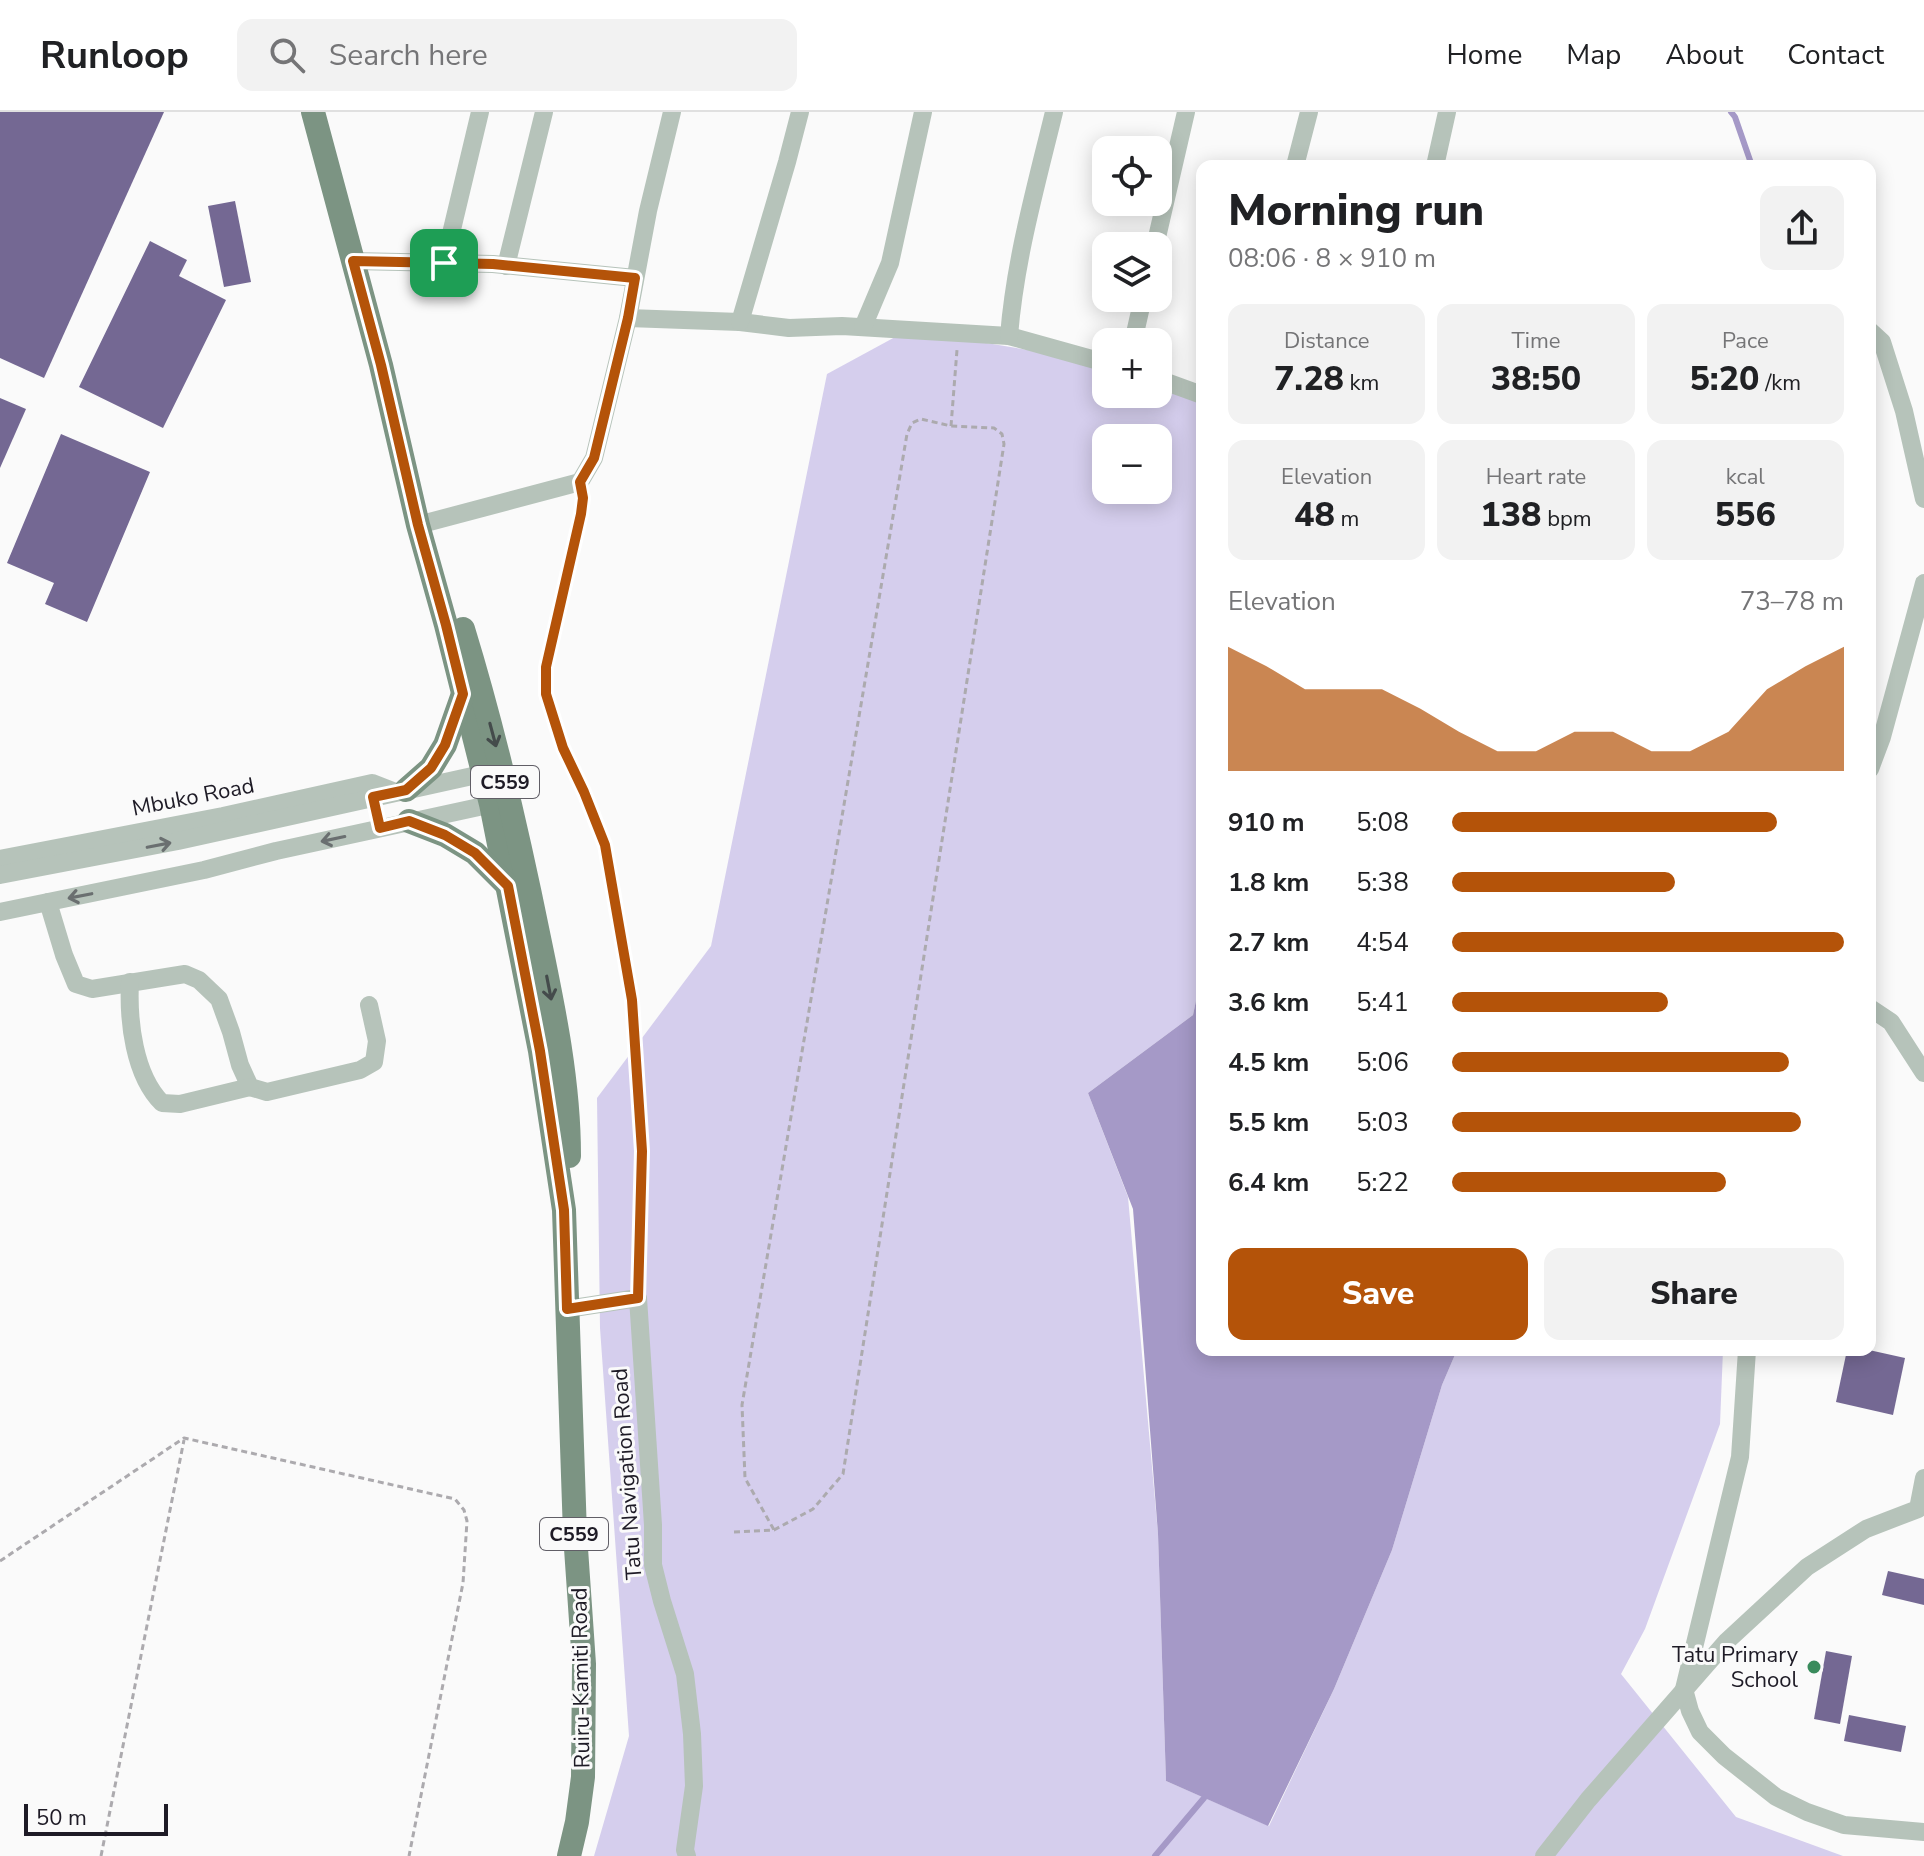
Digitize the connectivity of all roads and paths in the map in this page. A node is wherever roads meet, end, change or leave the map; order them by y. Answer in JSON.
{"nodes":[{"id":1,"x":313,"y":112,"type":"edge"},
{"id":2,"x":480,"y":112,"type":"edge"},
{"id":3,"x":544,"y":112,"type":"edge"},
{"id":4,"x":672,"y":112,"type":"edge"},
{"id":5,"x":800,"y":112,"type":"edge"},
{"id":6,"x":923,"y":112,"type":"edge"},
{"id":7,"x":1054,"y":112,"type":"edge"},
{"id":8,"x":1186,"y":112,"type":"edge"},
{"id":9,"x":1309,"y":112,"type":"edge"},
{"id":10,"x":1447,"y":112,"type":"edge"},
{"id":11,"x":1297,"y":160,"type":"edge"},
{"id":12,"x":1436,"y":160,"type":"edge"},
{"id":13,"x":1158,"y":232,"type":"edge"},
{"id":14,"x":353,"y":261,"type":"junction"},
{"id":15,"x":444,"y":263,"type":"junction"},
{"id":16,"x":506,"y":266,"type":"junction"},
{"id":17,"x":635,"y":278,"type":"junction"},
{"id":18,"x":628,"y":318,"type":"junction"},
{"id":19,"x":740,"y":322,"type":"junction"},
{"id":20,"x":863,"y":327,"type":"junction"},
{"id":21,"x":958,"y":334,"type":"junction"},
{"id":22,"x":1009,"y":336,"type":"junction"},
{"id":23,"x":1876,"y":336,"type":"edge"},
{"id":24,"x":1092,"y":359,"type":"edge"},
{"id":25,"x":1172,"y":384,"type":"edge"},
{"id":26,"x":1196,"y":393,"type":"edge"},
{"id":27,"x":951,"y":426,"type":"junction"},
{"id":28,"x":580,"y":482,"type":"junction"},
{"id":29,"x":1924,"y":499,"type":"edge"},
{"id":30,"x":424,"y":523,"type":"junction"},
{"id":31,"x":1924,"y":583,"type":"edge"},
{"id":32,"x":463,"y":694,"type":"junction"},
{"id":33,"x":1876,"y":753,"type":"edge"},
{"id":34,"x":493,"y":772,"type":"junction"},
{"id":35,"x":400,"y":791,"type":"junction"},
{"id":36,"x":373,"y":797,"type":"junction"},
{"id":37,"x":500,"y":803,"type":"junction"},
{"id":38,"x":409,"y":821,"type":"junction"},
{"id":39,"x":380,"y":828,"type":"junction"},
{"id":40,"x":0,"y":859,"type":"edge"},
{"id":41,"x":0,"y":875,"type":"edge"},
{"id":42,"x":508,"y":886,"type":"junction"},
{"id":43,"x":48,"y":902,"type":"junction"},
{"id":44,"x":0,"y":912,"type":"edge"},
{"id":45,"x":130,"y":982,"type":"junction"},
{"id":46,"x":369,"y":1005,"type":"dead end"},
{"id":47,"x":1876,"y":1012,"type":"edge"},
{"id":48,"x":1924,"y":1073,"type":"edge"},
{"id":49,"x":250,"y":1087,"type":"junction"},
{"id":50,"x":564,"y":1210,"type":"junction"},
{"id":51,"x":638,"y":1298,"type":"junction"},
{"id":52,"x":567,"y":1309,"type":"junction"},
{"id":53,"x":1747,"y":1356,"type":"edge"},
{"id":54,"x":184,"y":1438,"type":"junction"},
{"id":55,"x":1924,"y":1478,"type":"edge"},
{"id":56,"x":1921,"y":1510,"type":"edge"},
{"id":57,"x":774,"y":1530,"type":"junction"},
{"id":58,"x":734,"y":1532,"type":"dead end"},
{"id":59,"x":0,"y":1561,"type":"edge"},
{"id":60,"x":1684,"y":1689,"type":"junction"},
{"id":61,"x":1924,"y":1832,"type":"edge"},
{"id":62,"x":101,"y":1856,"type":"edge"},
{"id":63,"x":409,"y":1856,"type":"edge"},
{"id":64,"x":569,"y":1856,"type":"edge"},
{"id":65,"x":687,"y":1856,"type":"edge"},
{"id":66,"x":1544,"y":1856,"type":"edge"}],
"edges":[{"from":1,"to":14,"type":"main road","name":"Ruiru-Kamiti Road","number":"C559"},
{"from":2,"to":15,"type":"street"},
{"from":3,"to":16,"type":"street"},
{"from":4,"to":17,"type":"street"},
{"from":5,"to":19,"type":"street"},
{"from":6,"to":20,"type":"street"},
{"from":7,"to":22,"type":"street"},
{"from":8,"to":13,"type":"street"},
{"from":9,"to":11,"type":"street"},
{"from":10,"to":12,"type":"street"},
{"from":14,"to":15,"type":"street"},
{"from":14,"to":30,"type":"main road","name":"Ruiru-Kamiti Road","number":"C559"},
{"from":15,"to":16,"type":"street"},
{"from":16,"to":17,"type":"street"},
{"from":17,"to":18,"type":"street"},
{"from":18,"to":19,"type":"street"},
{"from":18,"to":28,"type":"street"},
{"from":19,"to":20,"type":"street"},
{"from":20,"to":21,"type":"street"},
{"from":21,"to":22,"type":"street"},
{"from":21,"to":27,"type":"path"},
{"from":22,"to":24,"type":"street"},
{"from":23,"to":29,"type":"street"},
{"from":25,"to":26,"type":"street"},
{"from":27,"to":57,"type":"path"},
{"from":27,"to":57,"type":"path"},
{"from":28,"to":30,"type":"street"},
{"from":28,"to":51,"type":"path"},
{"from":30,"to":32,"type":"main road","name":"Ruiru-Kamiti Road","number":"C559"},
{"from":30,"to":34,"type":"main road","name":"Ruiru-Kamiti Road","number":"C559","one_way":true},
{"from":31,"to":33,"type":"street"},
{"from":32,"to":34,"type":"main road","name":"Ruiru-Kamiti Road","number":"C559"},
{"from":32,"to":35,"type":"main road"},
{"from":34,"to":35,"type":"street"},
{"from":34,"to":37,"type":"main road","name":"Ruiru-Kamiti Road","number":"C559"},
{"from":35,"to":36,"type":"street"},
{"from":35,"to":40,"type":"street","name":"Mbuko Road"},
{"from":36,"to":39,"type":"street"},
{"from":41,"to":36,"type":"street","one_way":true},
{"from":37,"to":38,"type":"street"},
{"from":37,"to":42,"type":"main road","name":"Ruiru-Kamiti Road","number":"C559"},
{"from":37,"to":50,"type":"main road","name":"Ruiru-Kamiti Road","number":"C559","one_way":true},
{"from":38,"to":39,"type":"street"},
{"from":38,"to":42,"type":"main road"},
{"from":39,"to":43,"type":"street","one_way":true},
{"from":42,"to":50,"type":"main road","name":"Ruiru-Kamiti Road","number":"C559"},
{"from":43,"to":44,"type":"street"},
{"from":43,"to":45,"type":"street"},
{"from":45,"to":49,"type":"street"},
{"from":45,"to":49,"type":"street"},
{"from":46,"to":49,"type":"street"},
{"from":47,"to":48,"type":"street"},
{"from":50,"to":52,"type":"main road","name":"Ruiru-Kamiti Road","number":"C559"},
{"from":51,"to":52,"type":"street"},
{"from":51,"to":65,"type":"street","name":"Tatu Navigation Road"},
{"from":52,"to":64,"type":"main road","name":"Ruiru-Kamiti Road","number":"C559"},
{"from":53,"to":60,"type":"street"},
{"from":54,"to":59,"type":"path"},
{"from":54,"to":62,"type":"path"},
{"from":54,"to":63,"type":"path"},
{"from":55,"to":56,"type":"street"},
{"from":56,"to":60,"type":"street"},
{"from":57,"to":58,"type":"path"},
{"from":60,"to":61,"type":"street"},
{"from":60,"to":66,"type":"street"}]}
